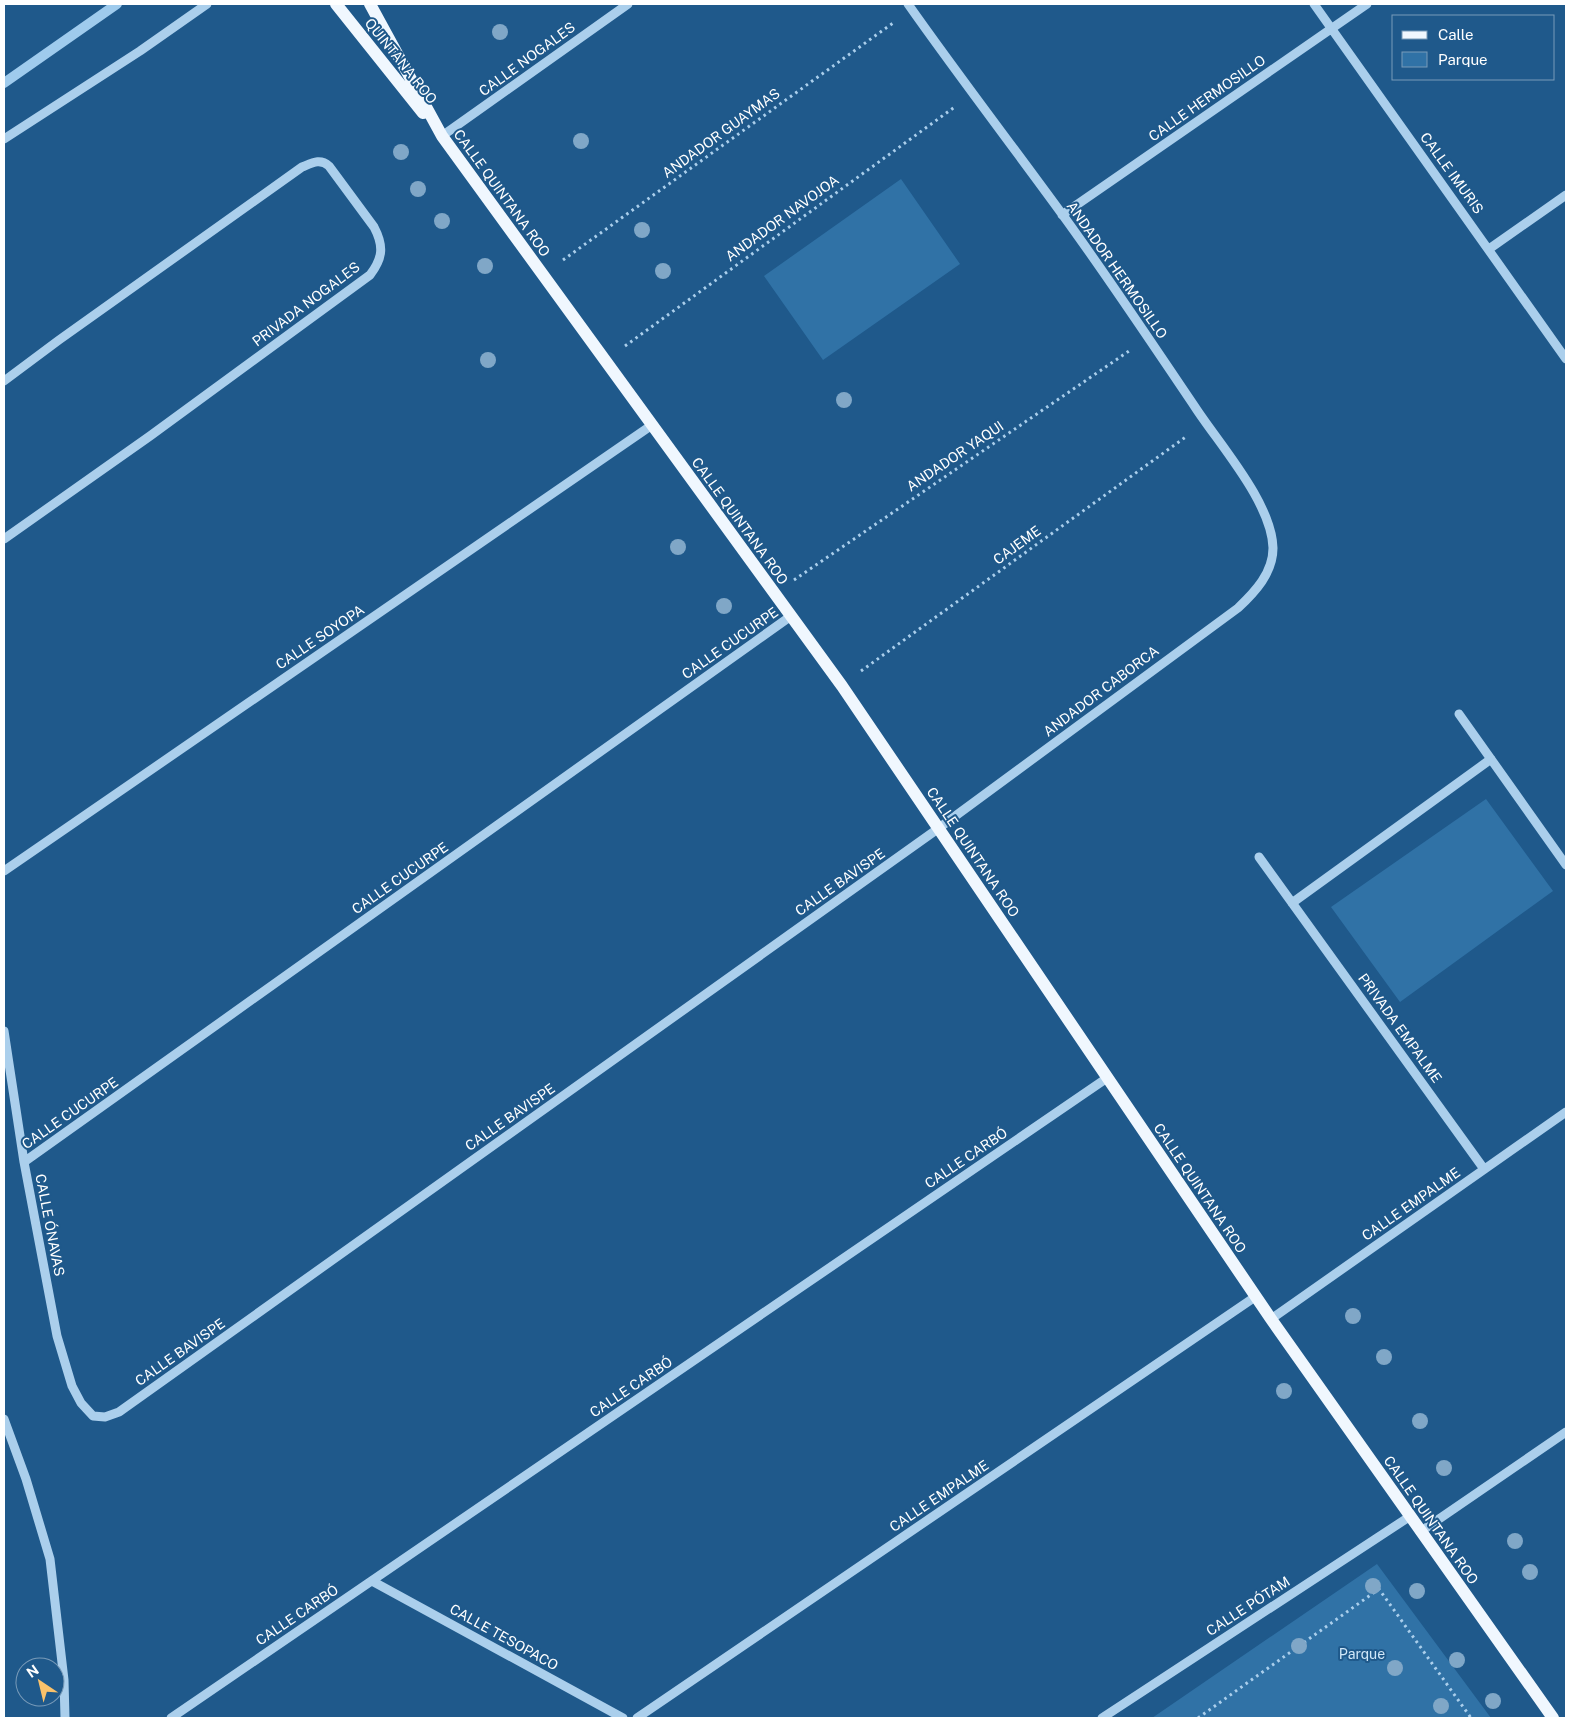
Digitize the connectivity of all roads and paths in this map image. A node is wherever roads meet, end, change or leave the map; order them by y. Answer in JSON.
{"nodes":[{"id":1,"x":207,"y":4,"type":"edge"},
{"id":2,"x":336,"y":4,"type":"edge"},
{"id":3,"x":370,"y":4,"type":"edge"},
{"id":4,"x":628,"y":4,"type":"edge"},
{"id":5,"x":1314,"y":4,"type":"edge"},
{"id":6,"x":1368,"y":4,"type":"edge"},
{"id":7,"x":910,"y":7,"type":"edge"},
{"id":8,"x":1332,"y":28,"type":"junction"},
{"id":9,"x":973,"y":94,"type":"junction"},
{"id":10,"x":442,"y":136,"type":"junction"},
{"id":11,"x":4,"y":139,"type":"edge"},
{"id":12,"x":1566,"y":195,"type":"edge"},
{"id":13,"x":1062,"y":215,"type":"junction"},
{"id":14,"x":1489,"y":249,"type":"junction"},
{"id":15,"x":543,"y":274,"type":"junction"},
{"id":16,"x":1148,"y":338,"type":"junction"},
{"id":17,"x":1566,"y":359,"type":"edge"},
{"id":18,"x":605,"y":360,"type":"junction"},
{"id":19,"x":4,"y":381,"type":"edge"},
{"id":20,"x":1205,"y":423,"type":"junction"},
{"id":21,"x":652,"y":425,"type":"junction"},
{"id":22,"x":4,"y":539,"type":"edge"},
{"id":23,"x":1270,"y":566,"type":"joint"},
{"id":24,"x":775,"y":593,"type":"junction"},
{"id":25,"x":791,"y":616,"type":"junction"},
{"id":26,"x":842,"y":686,"type":"junction"},
{"id":27,"x":1459,"y":714,"type":"dead end"},
{"id":28,"x":1491,"y":759,"type":"junction"},
{"id":29,"x":938,"y":828,"type":"junction"},
{"id":30,"x":1259,"y":857,"type":"dead end"},
{"id":31,"x":1566,"y":865,"type":"edge"},
{"id":32,"x":4,"y":870,"type":"edge"},
{"id":33,"x":1292,"y":903,"type":"junction"},
{"id":34,"x":4,"y":1031,"type":"edge"},
{"id":35,"x":1107,"y":1078,"type":"junction"},
{"id":36,"x":1566,"y":1112,"type":"edge"},
{"id":37,"x":24,"y":1162,"type":"junction"},
{"id":38,"x":1484,"y":1169,"type":"junction"},
{"id":39,"x":1256,"y":1297,"type":"junction"},
{"id":40,"x":1271,"y":1320,"type":"junction"},
{"id":41,"x":93,"y":1416,"type":"joint"},
{"id":42,"x":4,"y":1419,"type":"edge"},
{"id":43,"x":1566,"y":1432,"type":"edge"},
{"id":44,"x":1409,"y":1517,"type":"junction"},
{"id":45,"x":1420,"y":1532,"type":"junction"},
{"id":46,"x":372,"y":1580,"type":"junction"},
{"id":47,"x":65,"y":1718,"type":"edge"},
{"id":48,"x":171,"y":1718,"type":"edge"},
{"id":49,"x":622,"y":1718,"type":"edge"},
{"id":50,"x":637,"y":1718,"type":"edge"},
{"id":51,"x":1102,"y":1718,"type":"edge"},
{"id":52,"x":1198,"y":1718,"type":"edge"},
{"id":53,"x":1471,"y":1718,"type":"edge"},
{"id":54,"x":1553,"y":1718,"type":"edge"}],
"edges":[{"from":1,"to":11,"type":"street"},
{"from":2,"to":10,"type":"main road","name":"QUINTANA ROO"},
{"from":3,"to":10,"type":"main road","name":"CALLE QUINTANA ROO"},
{"from":4,"to":10,"type":"street","name":"CALLE NOGALES"},
{"from":5,"to":8,"type":"street","name":"CALLE IMURIS"},
{"from":6,"to":8,"type":"street","name":"CALLE HERMOSILLO"},
{"from":7,"to":9,"type":"street","name":"ANDADOR HERMOSILLO"},
{"from":7,"to":15,"type":"path","name":"ANDADOR GUAYMAS"},
{"from":8,"to":13,"type":"street","name":"CALLE HERMOSILLO"},
{"from":8,"to":14,"type":"street","name":"CALLE IMURIS"},
{"from":9,"to":13,"type":"street","name":"ANDADOR HERMOSILLO"},
{"from":9,"to":18,"type":"path","name":"ANDADOR NAVOJOA"},
{"from":10,"to":15,"type":"main road","name":"CALLE QUINTANA ROO"},
{"from":12,"to":14,"type":"street"},
{"from":13,"to":16,"type":"street","name":"ANDADOR HERMOSILLO"},
{"from":14,"to":17,"type":"street","name":"CALLE IMURIS"},
{"from":15,"to":18,"type":"main road","name":"CALLE QUINTANA ROO"},
{"from":16,"to":20,"type":"street","name":"ANDADOR HERMOSILLO"},
{"from":16,"to":24,"type":"path","name":"ANDADOR YAQUI"},
{"from":18,"to":21,"type":"main road","name":"CALLE QUINTANA ROO"},
{"from":19,"to":22,"type":"street","name":"PRIVADA NOGALES"},
{"from":20,"to":23,"type":"street","name":"ANDADOR HERMOSILLO"},
{"from":20,"to":26,"type":"path","name":"CAJEME"},
{"from":21,"to":24,"type":"main road","name":"CALLE QUINTANA ROO"},
{"from":21,"to":32,"type":"street","name":"CALLE SOYOPA"},
{"from":23,"to":29,"type":"street","name":"ANDADOR CABORCA"},
{"from":24,"to":25,"type":"main road","name":"CALLE QUINTANA ROO"},
{"from":25,"to":26,"type":"main road","name":"CALLE QUINTANA ROO"},
{"from":25,"to":37,"type":"street","name":"CALLE CUCURPE"},
{"from":26,"to":29,"type":"main road","name":"CALLE QUINTANA ROO"},
{"from":27,"to":28,"type":"street"},
{"from":28,"to":31,"type":"street"},
{"from":28,"to":33,"type":"street"},
{"from":29,"to":35,"type":"main road","name":"CALLE QUINTANA ROO"},
{"from":29,"to":41,"type":"street","name":"CALLE BAVISPE"},
{"from":30,"to":33,"type":"street","name":"PRIVADA EMPALME"},
{"from":33,"to":38,"type":"street","name":"PRIVADA EMPALME"},
{"from":34,"to":37,"type":"street","name":"CALLE ÓNAVAS"},
{"from":35,"to":39,"type":"main road","name":"CALLE QUINTANA ROO"},
{"from":35,"to":46,"type":"street","name":"CALLE CARBÓ"},
{"from":36,"to":38,"type":"street","name":"CALLE EMPALME"},
{"from":37,"to":41,"type":"street","name":"CALLE ÓNAVAS"},
{"from":38,"to":40,"type":"street","name":"CALLE EMPALME"},
{"from":39,"to":40,"type":"main road","name":"CALLE QUINTANA ROO"},
{"from":39,"to":50,"type":"street","name":"CALLE EMPALME"},
{"from":40,"to":44,"type":"main road","name":"CALLE QUINTANA ROO"},
{"from":42,"to":47,"type":"street"},
{"from":43,"to":45,"type":"street"},
{"from":44,"to":45,"type":"main road","name":"CALLE QUINTANA ROO"},
{"from":44,"to":51,"type":"street","name":"CALLE PÓTAM"},
{"from":45,"to":54,"type":"main road","name":"CALLE QUINTANA ROO"},
{"from":46,"to":48,"type":"street","name":"CALLE CARBÓ"},
{"from":46,"to":49,"type":"street","name":"CALLE TESOPACO"},
{"from":52,"to":53,"type":"path"}]}
